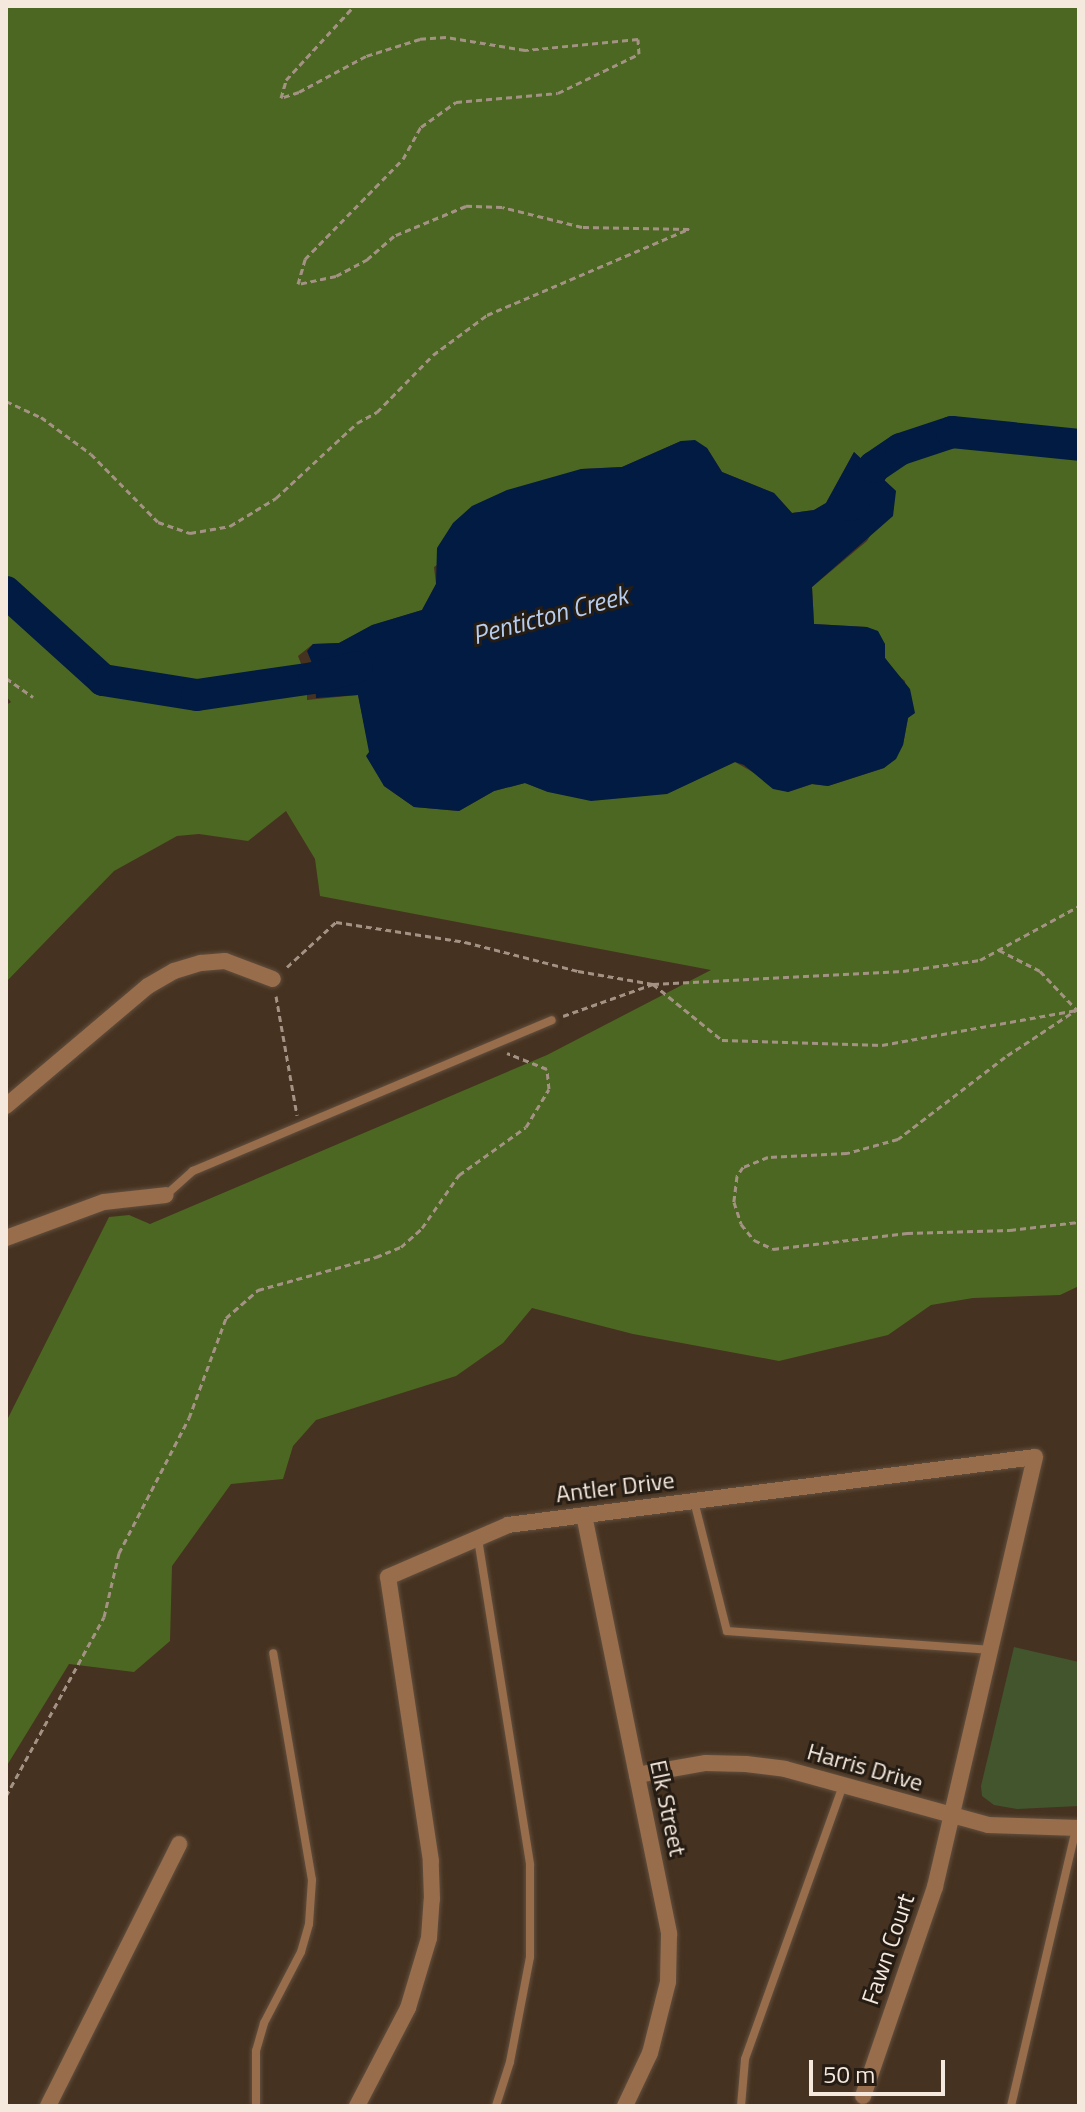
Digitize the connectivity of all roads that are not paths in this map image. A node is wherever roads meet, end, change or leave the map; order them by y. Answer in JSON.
{"nodes":[{"id":1,"x":273,"y":979,"type":"road end"},
{"id":2,"x":552,"y":1020,"type":"road end"},
{"id":3,"x":6,"y":1106,"type":"edge"},
{"id":4,"x":166,"y":1195,"type":"joint"},
{"id":5,"x":6,"y":1238,"type":"edge"},
{"id":6,"x":694,"y":1501,"type":"junction"},
{"id":7,"x":584,"y":1515,"type":"junction"},
{"id":8,"x":477,"y":1538,"type":"junction"},
{"id":9,"x":992,"y":1650,"type":"junction"},
{"id":10,"x":273,"y":1653,"type":"dead end"},
{"id":11,"x":637,"y":1775,"type":"junction"},
{"id":12,"x":843,"y":1786,"type":"junction"},
{"id":13,"x":951,"y":1817,"type":"junction"},
{"id":14,"x":1077,"y":1828,"type":"edge"},
{"id":15,"x":179,"y":1844,"type":"dead end"},
{"id":16,"x":863,"y":2096,"type":"dead end"},
{"id":17,"x":48,"y":2106,"type":"edge"},
{"id":18,"x":256,"y":2106,"type":"edge"},
{"id":19,"x":357,"y":2106,"type":"edge"},
{"id":20,"x":496,"y":2106,"type":"edge"},
{"id":21,"x":625,"y":2106,"type":"edge"},
{"id":22,"x":741,"y":2106,"type":"edge"},
{"id":23,"x":1011,"y":2106,"type":"edge"}],
"edges":[{"from":1,"to":3,"type":"street"},
{"from":2,"to":4,"type":"lane"},
{"from":4,"to":5,"type":"street"},
{"from":6,"to":7,"type":"street","name":"Antler Drive"},
{"from":6,"to":9,"type":"lane"},
{"from":6,"to":9,"type":"street","name":"Antler Drive"},
{"from":7,"to":8,"type":"street","name":"Antler Drive"},
{"from":7,"to":11,"type":"street","name":"Elk Street"},
{"from":8,"to":19,"type":"street","name":"Antler Drive"},
{"from":8,"to":20,"type":"lane"},
{"from":9,"to":13,"type":"street","name":"Antler Drive"},
{"from":10,"to":18,"type":"lane"},
{"from":11,"to":12,"type":"street","name":"Harris Drive"},
{"from":11,"to":21,"type":"street","name":"Elk Street"},
{"from":12,"to":13,"type":"street","name":"Harris Drive"},
{"from":12,"to":22,"type":"lane"},
{"from":13,"to":14,"type":"street","name":"Harris Drive"},
{"from":13,"to":16,"type":"street","name":"Fawn Court"},
{"from":14,"to":23,"type":"lane"},
{"from":15,"to":17,"type":"street"}]}
